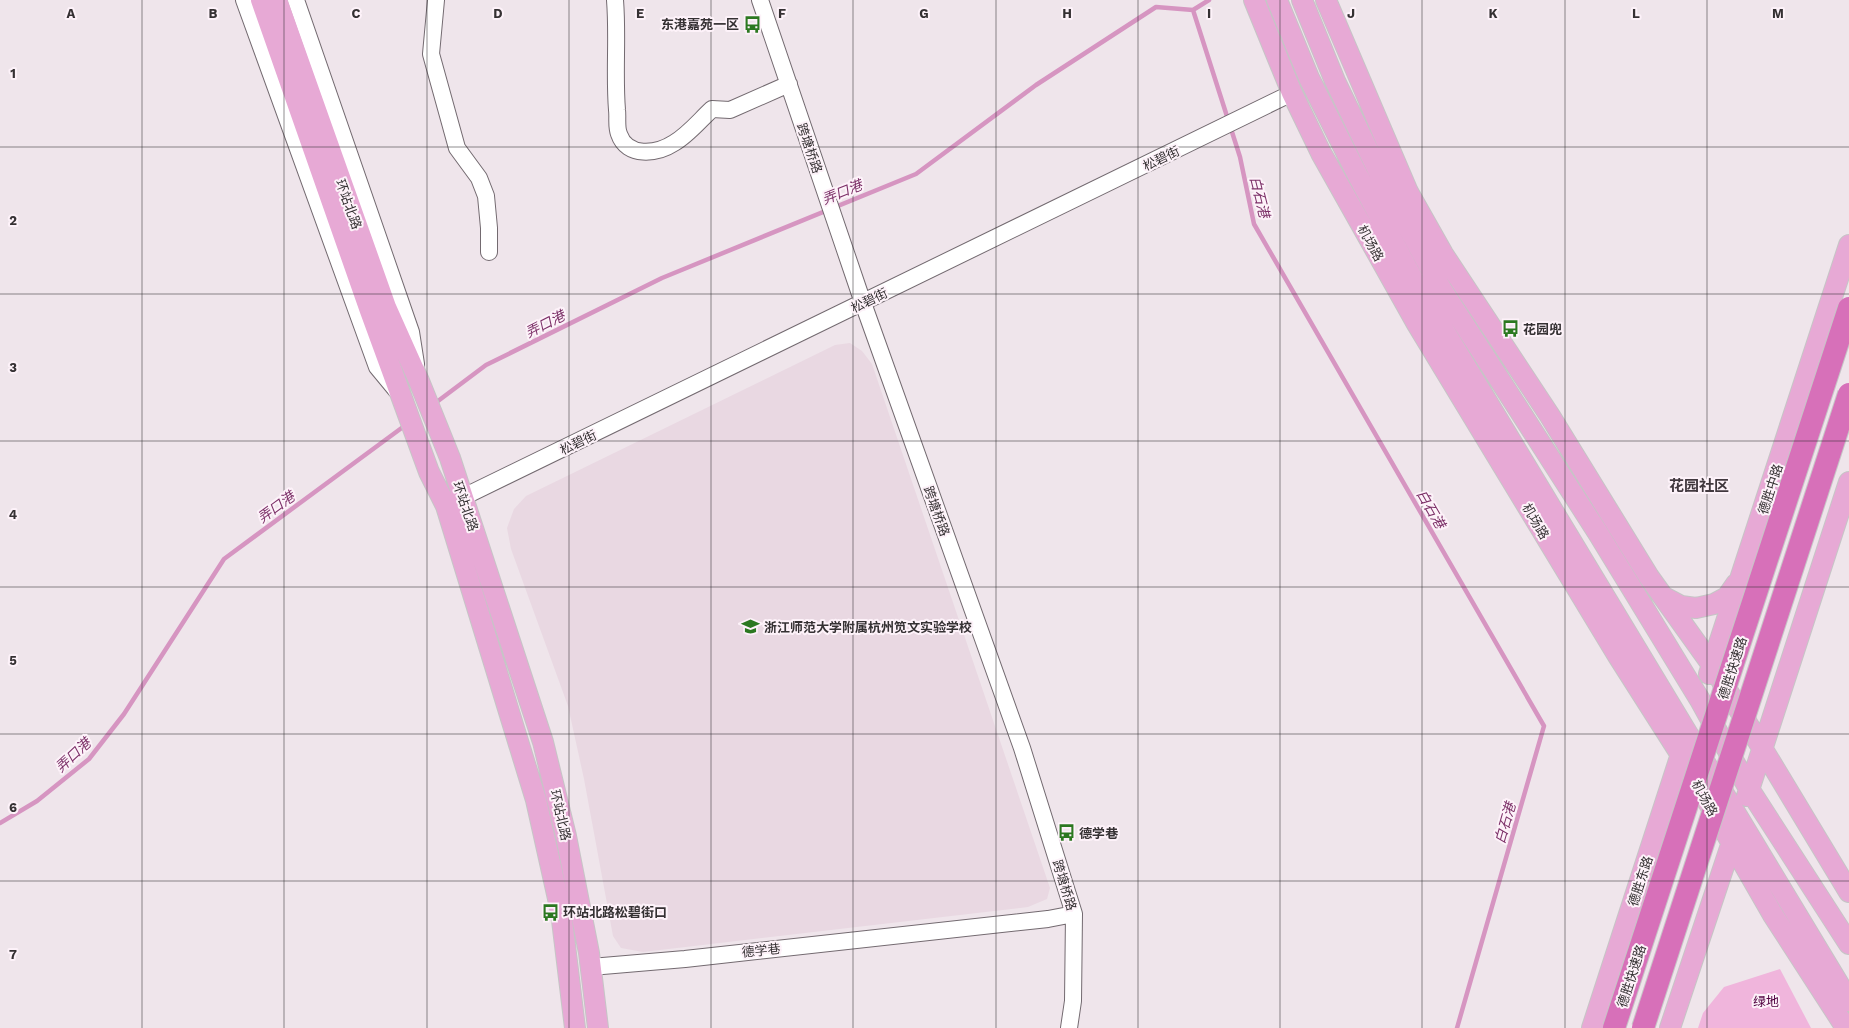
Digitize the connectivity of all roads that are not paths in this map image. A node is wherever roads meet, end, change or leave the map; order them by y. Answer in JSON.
{"nodes":[{"id":1,"x":244,"y":0,"type":"edge"},
{"id":2,"x":261,"y":0,"type":"edge"},
{"id":3,"x":276,"y":0,"type":"edge"},
{"id":4,"x":296,"y":0,"type":"edge"},
{"id":5,"x":436,"y":0,"type":"edge"},
{"id":6,"x":615,"y":0,"type":"edge"},
{"id":7,"x":760,"y":0,"type":"edge"},
{"id":8,"x":1277,"y":0,"type":"edge"},
{"id":9,"x":1302,"y":0,"type":"edge"},
{"id":10,"x":1326,"y":0,"type":"edge"},
{"id":11,"x":1256,"y":5,"type":"edge"},
{"id":12,"x":1342,"y":41,"type":"junction"},
{"id":13,"x":1322,"y":45,"type":"junction"},
{"id":14,"x":789,"y":84,"type":"junction"},
{"id":15,"x":1292,"y":93,"type":"junction"},
{"id":16,"x":1849,"y":244,"type":"edge"},
{"id":17,"x":489,"y":252,"type":"dead end"},
{"id":18,"x":863,"y":303,"type":"junction"},
{"id":19,"x":1849,"y":308,"type":"edge"},
{"id":20,"x":419,"y":381,"type":"junction"},
{"id":21,"x":1849,"y":394,"type":"edge"},
{"id":22,"x":402,"y":398,"type":"junction"},
{"id":23,"x":1498,"y":440,"type":"junction"},
{"id":24,"x":1849,"y":482,"type":"edge"},
{"id":25,"x":1598,"y":495,"type":"junction"},
{"id":26,"x":455,"y":501,"type":"junction"},
{"id":27,"x":1598,"y":533,"type":"junction"},
{"id":28,"x":1741,"y":577,"type":"junction"},
{"id":29,"x":1662,"y":596,"type":"junction"},
{"id":30,"x":1712,"y":665,"type":"junction"},
{"id":31,"x":1700,"y":700,"type":"junction"},
{"id":32,"x":1688,"y":733,"type":"junction"},
{"id":33,"x":1762,"y":750,"type":"junction"},
{"id":34,"x":1681,"y":755,"type":"junction"},
{"id":35,"x":1750,"y":789,"type":"junction"},
{"id":36,"x":1739,"y":821,"type":"junction"},
{"id":37,"x":1731,"y":844,"type":"junction"},
{"id":38,"x":1849,"y":892,"type":"edge"},
{"id":39,"x":1074,"y":914,"type":"junction"},
{"id":40,"x":1849,"y":944,"type":"edge"},
{"id":41,"x":591,"y":967,"type":"junction"},
{"id":42,"x":1849,"y":1001,"type":"edge"},
{"id":43,"x":575,"y":1028,"type":"edge"},
{"id":44,"x":598,"y":1028,"type":"edge"},
{"id":45,"x":1069,"y":1028,"type":"edge"},
{"id":46,"x":1592,"y":1028,"type":"edge"},
{"id":47,"x":1614,"y":1028,"type":"edge"},
{"id":48,"x":1643,"y":1028,"type":"edge"},
{"id":49,"x":1670,"y":1028,"type":"edge"},
{"id":50,"x":1846,"y":1028,"type":"edge"}],
"edges":[{"from":1,"to":22,"type":"street"},
{"from":2,"to":22,"type":"main road","name":"环站北路"},
{"from":3,"to":20,"type":"main road","name":"环站北路"},
{"from":4,"to":20,"type":"street"},
{"from":5,"to":17,"type":"street"},
{"from":6,"to":14,"type":"street"},
{"from":7,"to":14,"type":"street","name":"跨塘桥路"},
{"from":8,"to":23,"type":"main road","name":"机场路"},
{"from":9,"to":13,"type":"main road"},
{"from":10,"to":12,"type":"main road"},
{"from":11,"to":15,"type":"main road","name":"机场路"},
{"from":12,"to":13,"type":"main road"},
{"from":12,"to":25,"type":"main road"},
{"from":13,"to":27,"type":"main road"},
{"from":14,"to":18,"type":"street","name":"跨塘桥路"},
{"from":15,"to":18,"type":"street","name":"松碧街"},
{"from":15,"to":23,"type":"main road","name":"机场路"},
{"from":16,"to":28,"type":"main road","name":"德胜中路"},
{"from":18,"to":26,"type":"street","name":"松碧街"},
{"from":18,"to":39,"type":"street","name":"跨塘桥路"},
{"from":19,"to":47,"type":"highway","name":"德胜快速路","bridge":true},
{"from":20,"to":26,"type":"main road","name":"环站北路"},
{"from":21,"to":48,"type":"highway","name":"德胜快速路","bridge":true},
{"from":22,"to":26,"type":"main road","name":"环站北路"},
{"from":23,"to":32,"type":"main road","name":"机场路"},
{"from":23,"to":34,"type":"main road","name":"机场路"},
{"from":24,"to":33,"type":"main road"},
{"from":25,"to":27,"type":"main road"},
{"from":25,"to":29,"type":"main road"},
{"from":26,"to":41,"type":"main road","name":"环站北路"},
{"from":26,"to":43,"type":"main road","name":"环站北路"},
{"from":27,"to":31,"type":"main road"},
{"from":28,"to":29,"type":"main road"},
{"from":28,"to":30,"type":"main road","name":"德胜中路"},
{"from":29,"to":30,"type":"main road"},
{"from":30,"to":31,"type":"main road","name":"德胜中路"},
{"from":30,"to":33,"type":"main road"},
{"from":31,"to":32,"type":"main road","name":"德胜中路"},
{"from":31,"to":35,"type":"main road"},
{"from":32,"to":34,"type":"main road","name":"德胜东路"},
{"from":32,"to":36,"type":"main road","name":"机场路"},
{"from":33,"to":35,"type":"main road"},
{"from":33,"to":38,"type":"main road"},
{"from":34,"to":37,"type":"main road","name":"机场路"},
{"from":34,"to":46,"type":"main road","name":"德胜东路"},
{"from":35,"to":36,"type":"main road"},
{"from":35,"to":40,"type":"main road"},
{"from":36,"to":37,"type":"main road"},
{"from":36,"to":42,"type":"main road","name":"机场路"},
{"from":37,"to":49,"type":"main road"},
{"from":37,"to":50,"type":"main road","name":"机场路"},
{"from":39,"to":41,"type":"street","name":"德学巷"},
{"from":39,"to":45,"type":"street","name":"跨塘桥路"},
{"from":41,"to":44,"type":"main road","name":"环站北路"}]}
